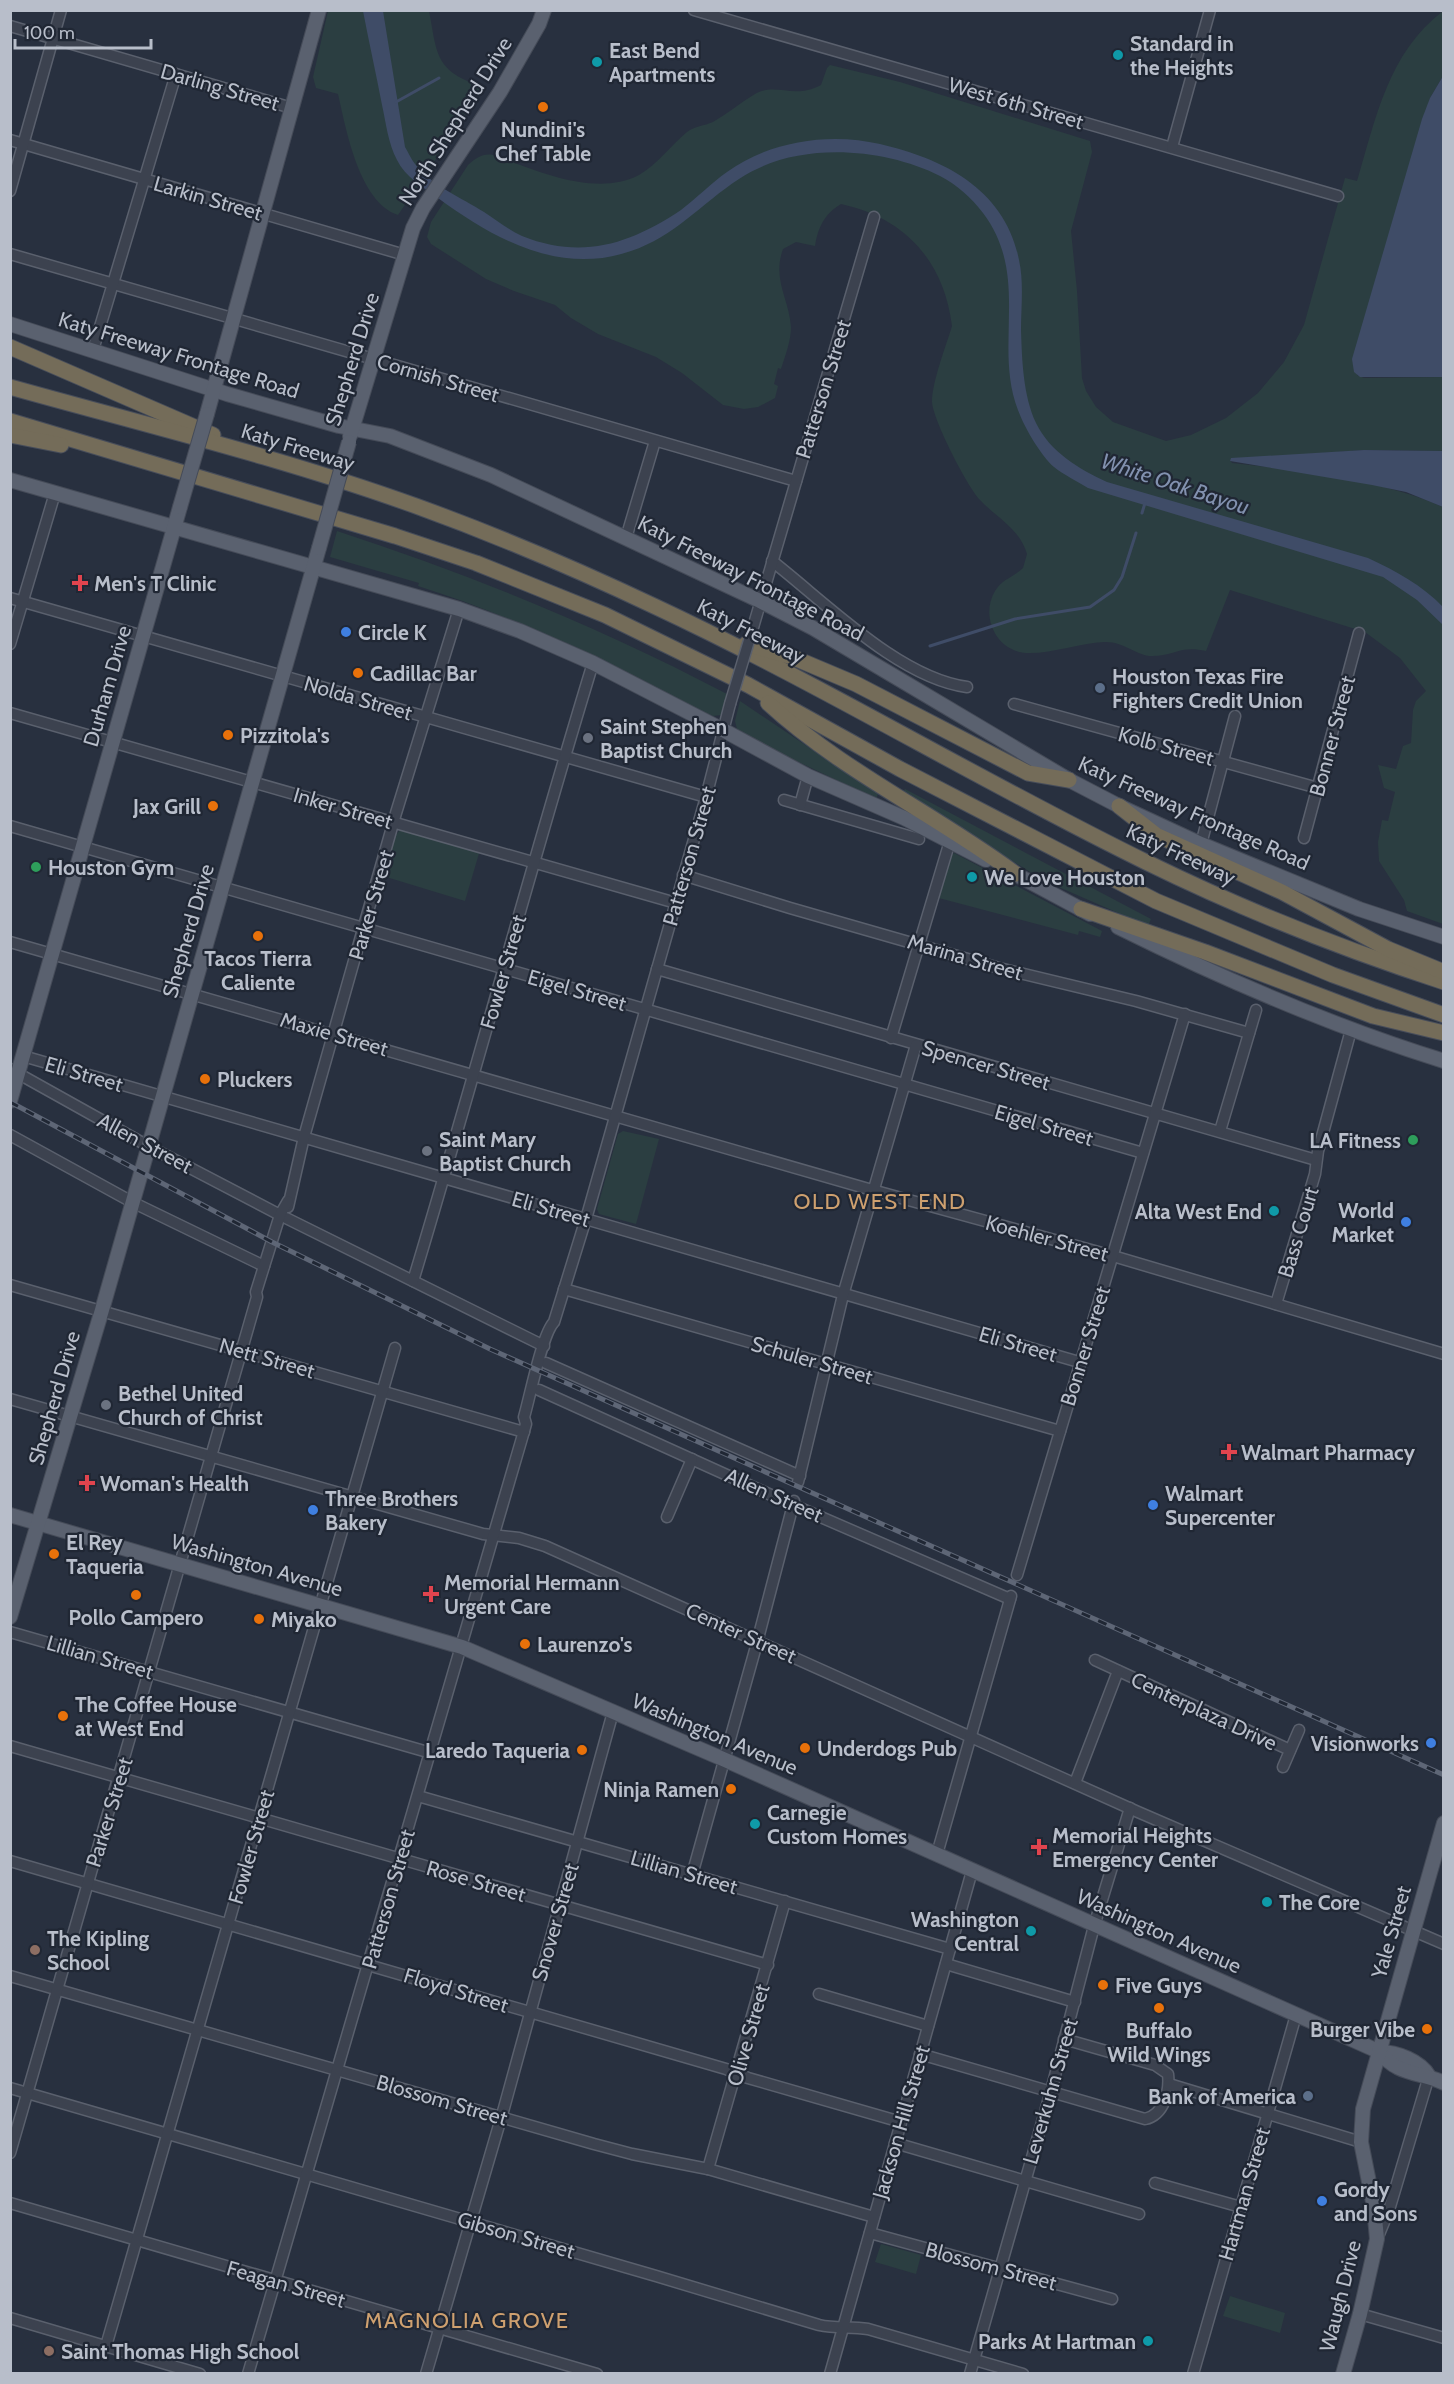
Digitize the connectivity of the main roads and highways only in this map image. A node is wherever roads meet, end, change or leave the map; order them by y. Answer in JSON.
{"nodes":[{"id":1,"x":319,"y":10,"type":"edge"},
{"id":2,"x":544,"y":10,"type":"edge"},
{"id":3,"x":405,"y":255,"type":"joint"},
{"id":4,"x":10,"y":324,"type":"edge"},
{"id":5,"x":10,"y":347,"type":"edge"},
{"id":6,"x":10,"y":387,"type":"edge"},
{"id":7,"x":212,"y":396,"type":"junction"},
{"id":8,"x":10,"y":421,"type":"edge"},
{"id":9,"x":352,"y":428,"type":"junction"},
{"id":10,"x":10,"y":435,"type":"edge"},
{"id":11,"x":260,"y":456,"type":"junction"},
{"id":12,"x":143,"y":460,"type":"junction"},
{"id":13,"x":10,"y":480,"type":"edge"},
{"id":14,"x":174,"y":526,"type":"junction"},
{"id":15,"x":314,"y":567,"type":"junction"},
{"id":16,"x":714,"y":634,"type":"junction"},
{"id":17,"x":748,"y":685,"type":"junction"},
{"id":18,"x":1069,"y":780,"type":"junction"},
{"id":19,"x":1119,"y":806,"type":"junction"},
{"id":20,"x":1016,"y":874,"type":"junction"},
{"id":21,"x":1081,"y":909,"type":"junction"},
{"id":22,"x":1443,"y":937,"type":"edge"},
{"id":23,"x":1443,"y":972,"type":"edge"},
{"id":24,"x":1443,"y":982,"type":"edge"},
{"id":25,"x":1443,"y":1015,"type":"edge"},
{"id":26,"x":1440,"y":1033,"type":"edge"},
{"id":27,"x":1443,"y":1061,"type":"edge"},
{"id":28,"x":14,"y":1071,"type":"edge"},
{"id":29,"x":10,"y":1101,"type":"edge"},
{"id":30,"x":10,"y":1515,"type":"edge"},
{"id":31,"x":38,"y":1523,"type":"junction"},
{"id":32,"x":10,"y":1617,"type":"edge"},
{"id":33,"x":1443,"y":1823,"type":"edge"},
{"id":34,"x":1380,"y":2052,"type":"junction"},
{"id":35,"x":1443,"y":2083,"type":"edge"},
{"id":36,"x":1343,"y":2373,"type":"edge"}],
"edges":[{"from":1,"to":7,"type":"main road","name":"Durham Drive"},
{"from":2,"to":3,"type":"main road","name":"North Shepherd Drive"},
{"from":3,"to":9,"type":"main road","name":"Shepherd Drive"},
{"from":4,"to":7,"type":"main road","name":"Katy Freeway Frontage Road"},
{"from":5,"to":11,"type":"highway"},
{"from":6,"to":11,"type":"highway","name":"Katy Freeway"},
{"from":7,"to":9,"type":"main road","name":"Katy Freeway Frontage Road"},
{"from":7,"to":14,"type":"main road","name":"Durham Drive","bridge":true},
{"from":8,"to":12,"type":"highway"},
{"from":9,"to":15,"type":"main road","name":"Shepherd Drive","bridge":true},
{"from":9,"to":18,"type":"main road","name":"Katy Freeway Frontage Road"},
{"from":10,"to":12,"type":"highway"},
{"from":11,"to":16,"type":"highway","name":"Katy Freeway"},
{"from":12,"to":17,"type":"highway"},
{"from":13,"to":14,"type":"main road"},
{"from":14,"to":15,"type":"main road"},
{"from":14,"to":28,"type":"main road","name":"Durham Drive"},
{"from":15,"to":20,"type":"main road"},
{"from":15,"to":31,"type":"main road","name":"Shepherd Drive"},
{"from":16,"to":18,"type":"highway"},
{"from":16,"to":24,"type":"highway","name":"Katy Freeway"},
{"from":17,"to":20,"type":"highway"},
{"from":17,"to":25,"type":"highway"},
{"from":18,"to":19,"type":"main road","name":"Katy Freeway Frontage Road"},
{"from":19,"to":22,"type":"main road","name":"Katy Freeway Frontage Road"},
{"from":19,"to":23,"type":"highway"},
{"from":20,"to":21,"type":"main road"},
{"from":21,"to":26,"type":"highway"},
{"from":21,"to":27,"type":"main road"},
{"from":28,"to":29,"type":"main road","name":"Durham Drive"},
{"from":30,"to":31,"type":"main road","name":"Washington Avenue"},
{"from":31,"to":32,"type":"main road","name":"Shepherd Drive"},
{"from":31,"to":34,"type":"main road","name":"Washington Avenue"},
{"from":33,"to":34,"type":"main road","name":"Yale Street"},
{"from":34,"to":35,"type":"main road","name":"Washington Avenue"},
{"from":34,"to":36,"type":"main road","name":"Waugh Drive"}]}
